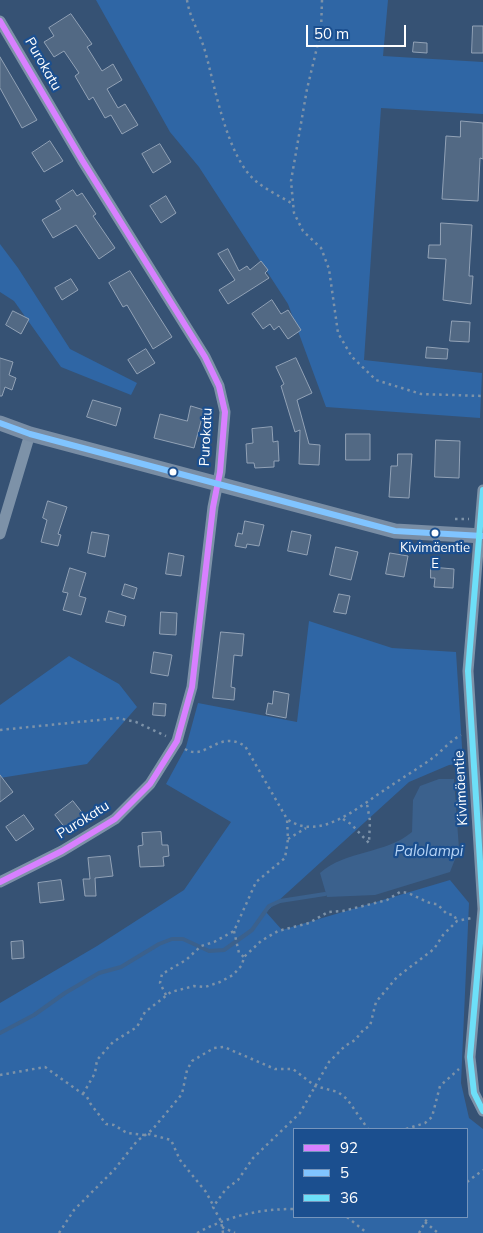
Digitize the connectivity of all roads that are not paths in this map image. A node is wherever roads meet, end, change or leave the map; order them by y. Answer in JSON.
{"nodes":[{"id":1,"x":0,"y":21,"type":"edge"},
{"id":2,"x":0,"y":423,"type":"edge"},
{"id":3,"x":30,"y":434,"type":"junction"},
{"id":4,"x":217,"y":483,"type":"junction"},
{"id":5,"x":483,"y":490,"type":"edge"},
{"id":6,"x":0,"y":534,"type":"edge"},
{"id":7,"x":481,"y":536,"type":"edge"},
{"id":8,"x":0,"y":882,"type":"edge"},
{"id":9,"x":483,"y":909,"type":"edge"},
{"id":10,"x":483,"y":1111,"type":"edge"}],
"edges":[{"from":1,"to":4,"type":"street","name":"Purokatu"},
{"from":2,"to":3,"type":"street"},
{"from":3,"to":4,"type":"street"},
{"from":3,"to":6,"type":"street"},
{"from":4,"to":7,"type":"street"},
{"from":4,"to":8,"type":"street","name":"Purokatu"},
{"from":5,"to":7,"type":"street","name":"Kivimäentie"},
{"from":7,"to":9,"type":"street","name":"Kivimäentie"},
{"from":9,"to":10,"type":"street","name":"Kivimäentie"}]}
